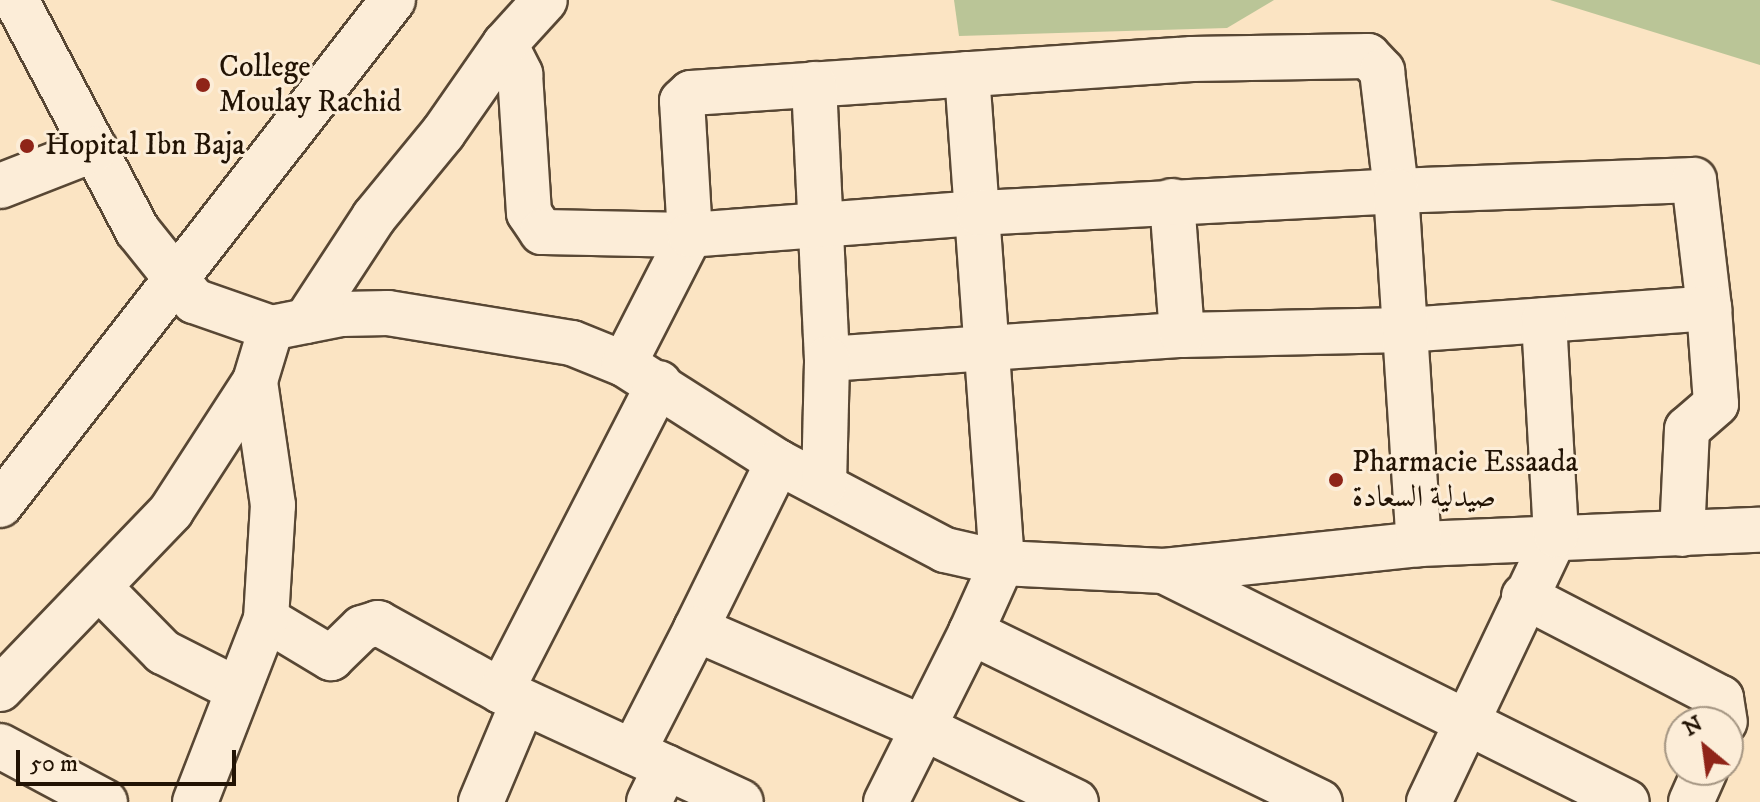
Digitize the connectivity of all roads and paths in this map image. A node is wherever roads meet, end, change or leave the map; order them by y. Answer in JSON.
{"nodes":[{"id":1,"x":16,"y":0,"type":"edge"},
{"id":2,"x":393,"y":0,"type":"edge"},
{"id":3,"x":545,"y":0,"type":"edge"},
{"id":4,"x":505,"y":44,"type":"junction"},
{"id":5,"x":967,"y":74,"type":"junction"},
{"id":6,"x":814,"y":84,"type":"junction"},
{"id":7,"x":95,"y":149,"type":"junction"},
{"id":8,"x":0,"y":186,"type":"edge"},
{"id":9,"x":1396,"y":191,"type":"junction"},
{"id":10,"x":1172,"y":201,"type":"junction"},
{"id":11,"x":979,"y":213,"type":"junction"},
{"id":12,"x":818,"y":223,"type":"junction"},
{"id":13,"x":690,"y":235,"type":"junction"},
{"id":14,"x":173,"y":280,"type":"junction"},
{"id":15,"x":1709,"y":308,"type":"junction"},
{"id":16,"x":1544,"y":320,"type":"junction"},
{"id":17,"x":289,"y":324,"type":"junction"},
{"id":18,"x":1405,"y":330,"type":"junction"},
{"id":19,"x":1182,"y":335,"type":"junction"},
{"id":20,"x":991,"y":348,"type":"junction"},
{"id":21,"x":827,"y":359,"type":"junction"},
{"id":22,"x":642,"y":374,"type":"junction"},
{"id":23,"x":255,"y":381,"type":"junction"},
{"id":24,"x":778,"y":462,"type":"junction"},
{"id":25,"x":824,"y":485,"type":"junction"},
{"id":26,"x":0,"y":505,"type":"edge"},
{"id":27,"x":1760,"y":530,"type":"edge"},
{"id":28,"x":1682,"y":534,"type":"junction"},
{"id":29,"x":1556,"y":535,"type":"junction"},
{"id":30,"x":1419,"y":544,"type":"junction"},
{"id":31,"x":1002,"y":563,"type":"junction"},
{"id":32,"x":1164,"y":571,"type":"junction"},
{"id":33,"x":100,"y":588,"type":"junction"},
{"id":34,"x":1524,"y":596,"type":"junction"},
{"id":35,"x":266,"y":619,"type":"junction"},
{"id":36,"x":696,"y":629,"type":"junction"},
{"id":37,"x":971,"y":632,"type":"junction"},
{"id":38,"x":0,"y":689,"type":"edge"},
{"id":39,"x":238,"y":690,"type":"junction"},
{"id":40,"x":512,"y":696,"type":"junction"},
{"id":41,"x":1722,"y":706,"type":"edge"},
{"id":42,"x":1468,"y":720,"type":"junction"},
{"id":43,"x":924,"y":728,"type":"junction"},
{"id":44,"x":0,"y":746,"type":"edge"},
{"id":45,"x":649,"y":773,"type":"edge"},
{"id":46,"x":105,"y":802,"type":"edge"},
{"id":47,"x":195,"y":802,"type":"edge"},
{"id":48,"x":481,"y":802,"type":"edge"},
{"id":49,"x":741,"y":802,"type":"edge"},
{"id":50,"x":886,"y":802,"type":"edge"},
{"id":51,"x":1076,"y":802,"type":"edge"},
{"id":52,"x":1320,"y":802,"type":"edge"},
{"id":53,"x":1429,"y":802,"type":"edge"},
{"id":54,"x":1627,"y":802,"type":"edge"}],
"edges":[{"from":1,"to":7,"type":"street"},
{"from":2,"to":14,"type":"street"},
{"from":3,"to":4,"type":"street"},
{"from":4,"to":13,"type":"street"},
{"from":4,"to":17,"type":"street"},
{"from":5,"to":6,"type":"street"},
{"from":5,"to":9,"type":"street"},
{"from":5,"to":11,"type":"street"},
{"from":6,"to":12,"type":"street"},
{"from":6,"to":13,"type":"street"},
{"from":7,"to":8,"type":"street"},
{"from":7,"to":14,"type":"street"},
{"from":9,"to":10,"type":"street"},
{"from":9,"to":15,"type":"street"},
{"from":9,"to":18,"type":"street"},
{"from":10,"to":11,"type":"street"},
{"from":10,"to":19,"type":"street"},
{"from":11,"to":12,"type":"street"},
{"from":11,"to":20,"type":"street"},
{"from":12,"to":13,"type":"street"},
{"from":12,"to":21,"type":"street"},
{"from":13,"to":22,"type":"street"},
{"from":14,"to":17,"type":"street"},
{"from":14,"to":26,"type":"street"},
{"from":15,"to":16,"type":"street"},
{"from":15,"to":28,"type":"street"},
{"from":16,"to":18,"type":"street"},
{"from":16,"to":29,"type":"street"},
{"from":17,"to":22,"type":"street"},
{"from":17,"to":23,"type":"street"},
{"from":18,"to":19,"type":"street"},
{"from":18,"to":30,"type":"street"},
{"from":19,"to":20,"type":"street"},
{"from":20,"to":21,"type":"street"},
{"from":20,"to":31,"type":"street"},
{"from":21,"to":25,"type":"street"},
{"from":22,"to":24,"type":"street"},
{"from":22,"to":40,"type":"street"},
{"from":23,"to":33,"type":"street"},
{"from":23,"to":35,"type":"street"},
{"from":24,"to":25,"type":"street"},
{"from":24,"to":36,"type":"street"},
{"from":25,"to":31,"type":"street"},
{"from":27,"to":28,"type":"street"},
{"from":28,"to":29,"type":"street"},
{"from":29,"to":30,"type":"street"},
{"from":29,"to":34,"type":"street"},
{"from":30,"to":32,"type":"street"},
{"from":31,"to":32,"type":"street"},
{"from":31,"to":37,"type":"street"},
{"from":32,"to":42,"type":"street"},
{"from":33,"to":38,"type":"street"},
{"from":33,"to":39,"type":"street"},
{"from":34,"to":41,"type":"street"},
{"from":34,"to":42,"type":"street"},
{"from":35,"to":39,"type":"street"},
{"from":35,"to":40,"type":"street"},
{"from":36,"to":43,"type":"street"},
{"from":36,"to":45,"type":"street"},
{"from":37,"to":43,"type":"street"},
{"from":37,"to":52,"type":"street"},
{"from":39,"to":47,"type":"street"},
{"from":40,"to":45,"type":"street"},
{"from":40,"to":48,"type":"street"},
{"from":42,"to":53,"type":"street"},
{"from":42,"to":54,"type":"street"},
{"from":43,"to":50,"type":"street"},
{"from":43,"to":51,"type":"street"},
{"from":44,"to":46,"type":"street"},
{"from":45,"to":49,"type":"street"}]}
